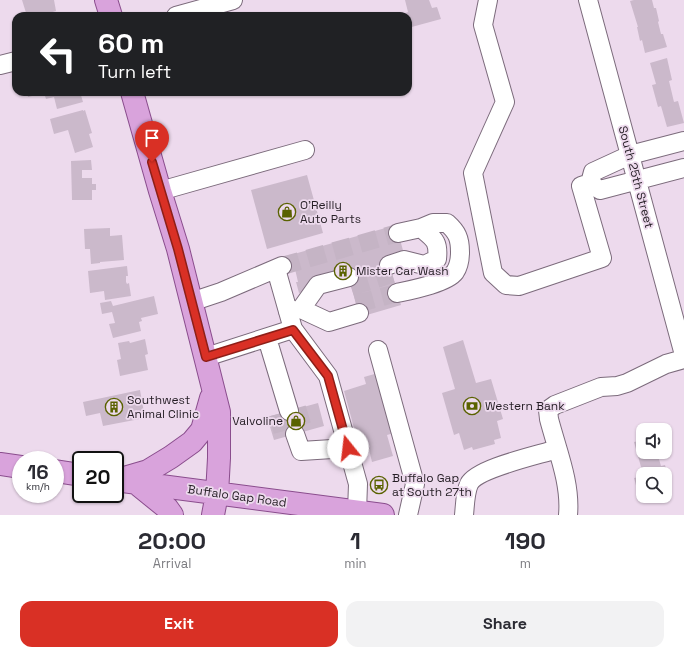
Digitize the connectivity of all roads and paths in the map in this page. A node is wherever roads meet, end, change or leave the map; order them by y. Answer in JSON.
{"nodes":[{"id":1,"x":106,"y":0,"type":"edge"},
{"id":2,"x":233,"y":0,"type":"edge"},
{"id":3,"x":488,"y":0,"type":"edge"},
{"id":4,"x":588,"y":0,"type":"edge"},
{"id":5,"x":110,"y":12,"type":"edge"},
{"id":6,"x":190,"y":12,"type":"edge"},
{"id":7,"x":12,"y":62,"type":"edge"},
{"id":8,"x":0,"y":65,"type":"edge"},
{"id":9,"x":133,"y":96,"type":"edge"},
{"id":10,"x":684,"y":141,"type":"edge"},
{"id":11,"x":305,"y":150,"type":"dead end"},
{"id":12,"x":630,"y":155,"type":"junction"},
{"id":13,"x":684,"y":168,"type":"edge"},
{"id":14,"x":637,"y":182,"type":"junction"},
{"id":15,"x":590,"y":183,"type":"junction"},
{"id":16,"x":160,"y":190,"type":"junction"},
{"id":17,"x":421,"y":228,"type":"junction"},
{"id":18,"x":398,"y":233,"type":"tunnel mouth"},
{"id":19,"x":391,"y":269,"type":"tunnel mouth"},
{"id":20,"x":350,"y":282,"type":"tunnel mouth"},
{"id":21,"x":398,"y":298,"type":"tunnel mouth"},
{"id":22,"x":191,"y":302,"type":"junction"},
{"id":23,"x":303,"y":309,"type":"junction"},
{"id":24,"x":358,"y":309,"type":"tunnel mouth"},
{"id":25,"x":293,"y":330,"type":"junction"},
{"id":26,"x":267,"y":338,"type":"junction"},
{"id":27,"x":378,"y":350,"type":"dead end"},
{"id":28,"x":684,"y":355,"type":"edge"},
{"id":29,"x":206,"y":357,"type":"junction"},
{"id":30,"x":684,"y":359,"type":"edge"},
{"id":31,"x":213,"y":389,"type":"junction"},
{"id":32,"x":288,"y":411,"type":"tunnel mouth"},
{"id":33,"x":296,"y":437,"type":"tunnel mouth"},
{"id":34,"x":348,"y":448,"type":"junction"},
{"id":35,"x":557,"y":449,"type":"junction"},
{"id":36,"x":0,"y":464,"type":"edge"},
{"id":37,"x":12,"y":466,"type":"edge"},
{"id":38,"x":124,"y":481,"type":"edge"},
{"id":39,"x":124,"y":481,"type":"edge"},
{"id":40,"x":124,"y":482,"type":"edge"},
{"id":41,"x":217,"y":494,"type":"junction"},
{"id":42,"x":286,"y":509,"type":"edge"},
{"id":43,"x":357,"y":512,"type":"junction"},
{"id":44,"x":172,"y":515,"type":"edge"},
{"id":45,"x":213,"y":515,"type":"edge"},
{"id":46,"x":379,"y":515,"type":"edge"},
{"id":47,"x":383,"y":515,"type":"edge"},
{"id":48,"x":408,"y":515,"type":"edge"},
{"id":49,"x":464,"y":515,"type":"edge"},
{"id":50,"x":568,"y":515,"type":"edge"}],
"edges":[{"from":1,"to":5,"type":"main road"},
{"from":2,"to":6,"type":"street"},
{"from":3,"to":15,"type":"street"},
{"from":4,"to":12,"type":"street","name":"South 25th Street"},
{"from":7,"to":8,"type":"street"},
{"from":9,"to":16,"type":"main road"},
{"from":10,"to":12,"type":"street"},
{"from":11,"to":16,"type":"street"},
{"from":12,"to":14,"type":"street","name":"South 25th Street"},
{"from":12,"to":15,"type":"street"},
{"from":13,"to":14,"type":"street"},
{"from":14,"to":15,"type":"street"},
{"from":14,"to":28,"type":"street","name":"South 25th Street"},
{"from":16,"to":22,"type":"main road"},
{"from":17,"to":18,"type":"street"},
{"from":17,"to":19,"type":"street"},
{"from":17,"to":21,"type":"street"},
{"from":20,"to":23,"type":"street"},
{"from":22,"to":23,"type":"street"},
{"from":22,"to":29,"type":"main road"},
{"from":23,"to":24,"type":"street"},
{"from":23,"to":25,"type":"street"},
{"from":25,"to":26,"type":"street"},
{"from":25,"to":34,"type":"street"},
{"from":26,"to":29,"type":"street"},
{"from":26,"to":32,"type":"street"},
{"from":27,"to":48,"type":"street"},
{"from":29,"to":31,"type":"main road"},
{"from":30,"to":35,"type":"street"},
{"from":31,"to":38,"type":"main road"},
{"from":31,"to":41,"type":"main road"},
{"from":33,"to":34,"type":"street"},
{"from":34,"to":43,"type":"street"},
{"from":35,"to":49,"type":"street"},
{"from":35,"to":50,"type":"street"},
{"from":36,"to":37,"type":"main road"},
{"from":39,"to":41,"type":"main road","name":"Buffalo Gap Road"},
{"from":40,"to":44,"type":"main road"},
{"from":41,"to":42,"type":"main road","name":"Buffalo Gap Road"},
{"from":41,"to":45,"type":"main road"},
{"from":42,"to":43,"type":"main road","name":"Buffalo Gap Road"},
{"from":43,"to":46,"type":"main road","name":"Buffalo Gap Road"},
{"from":46,"to":47,"type":"main road","name":"Buffalo Gap Road"}]}
